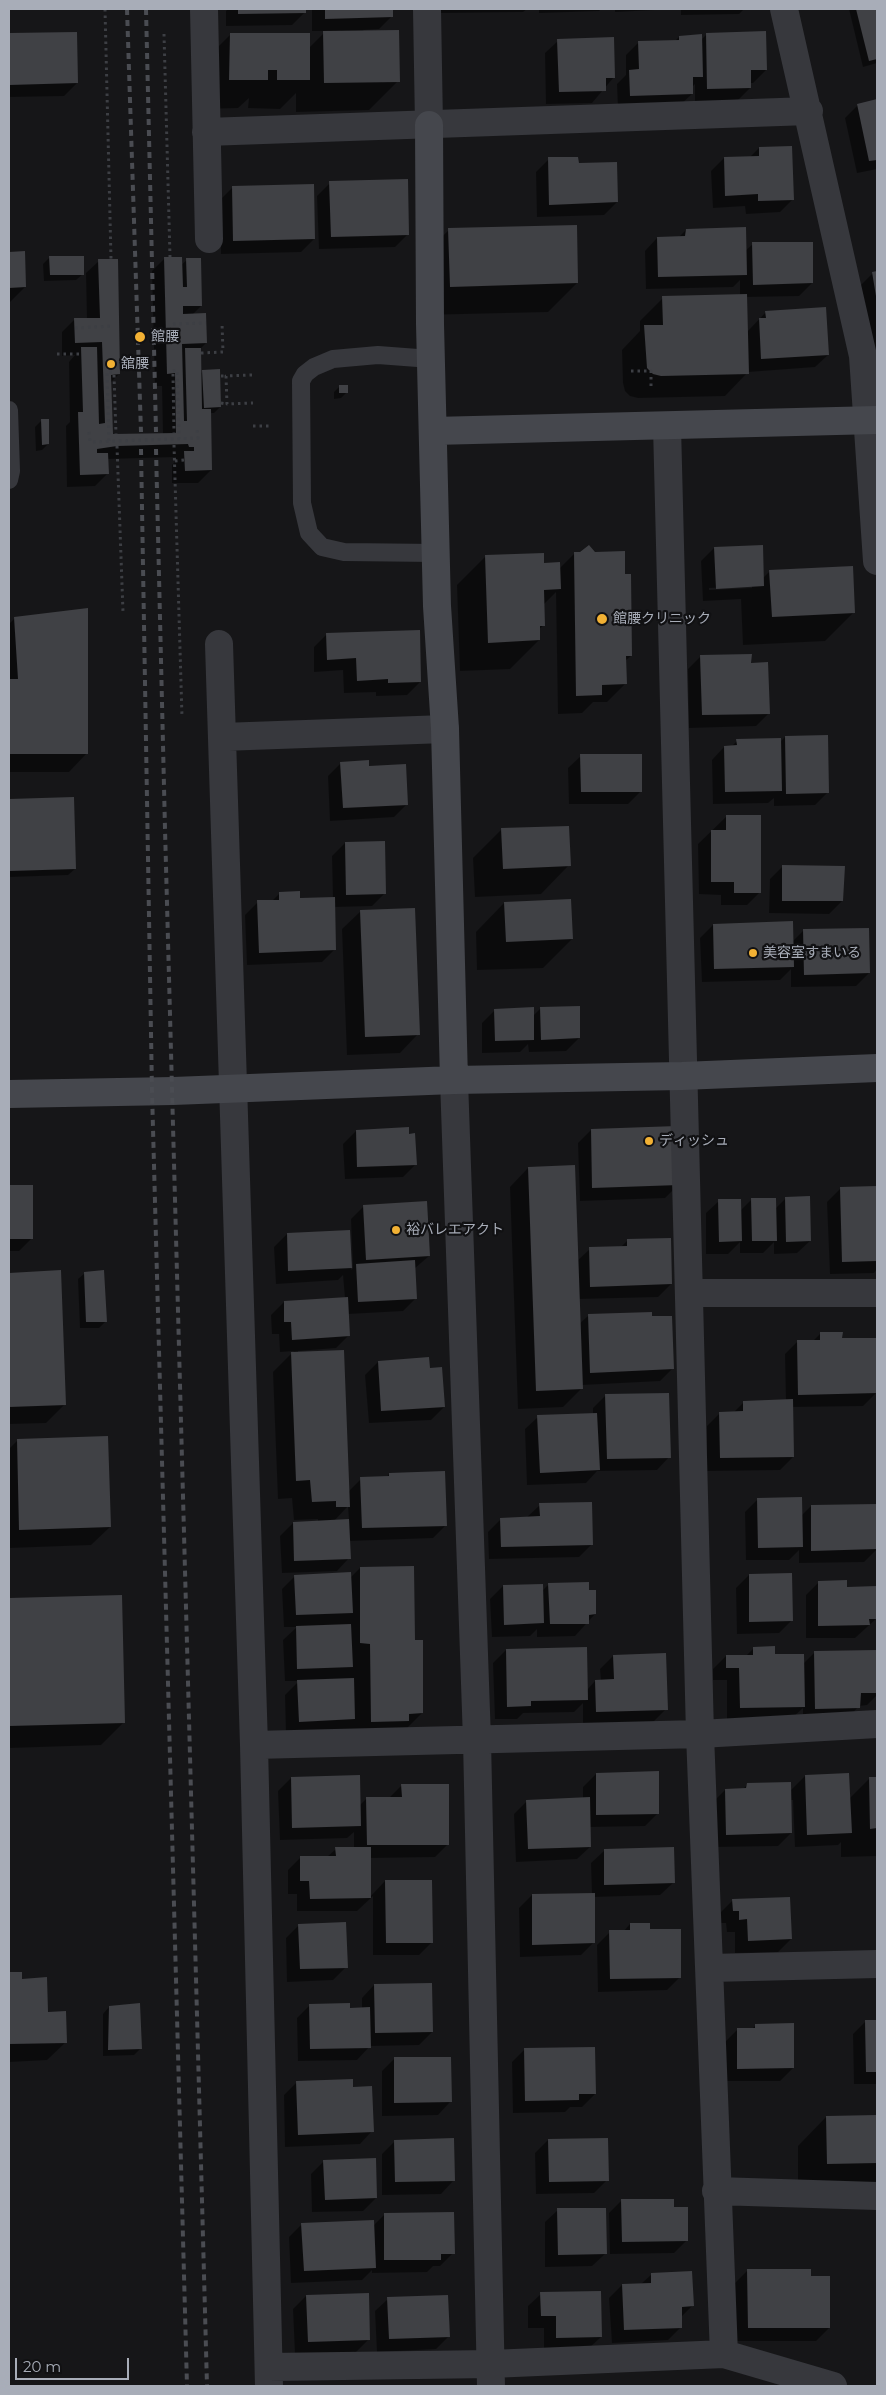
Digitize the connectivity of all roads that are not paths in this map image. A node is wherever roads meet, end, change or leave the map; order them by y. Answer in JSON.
{"nodes":[{"id":1,"x":204,"y":9,"type":"edge"},
{"id":2,"x":427,"y":9,"type":"edge"},
{"id":3,"x":784,"y":9,"type":"edge"},
{"id":4,"x":809,"y":111,"type":"junction"},
{"id":5,"x":429,"y":125,"type":"junction"},
{"id":6,"x":206,"y":132,"type":"junction"},
{"id":7,"x":209,"y":239,"type":"dead end"},
{"id":8,"x":431,"y":359,"type":"junction"},
{"id":9,"x":9,"y":410,"type":"edge"},
{"id":10,"x":873,"y":420,"type":"edge"},
{"id":11,"x":667,"y":426,"type":"junction"},
{"id":12,"x":432,"y":431,"type":"junction"},
{"id":13,"x":9,"y":480,"type":"edge"},
{"id":14,"x":436,"y":553,"type":"junction"},
{"id":15,"x":877,"y":561,"type":"edge"},
{"id":16,"x":219,"y":644,"type":"dead end"},
{"id":17,"x":444,"y":728,"type":"junction"},
{"id":18,"x":222,"y":737,"type":"junction"},
{"id":19,"x":877,"y":1068,"type":"edge"},
{"id":20,"x":682,"y":1076,"type":"junction"},
{"id":21,"x":454,"y":1080,"type":"junction"},
{"id":22,"x":233,"y":1087,"type":"junction"},
{"id":23,"x":9,"y":1094,"type":"edge"},
{"id":24,"x":690,"y":1293,"type":"junction"},
{"id":25,"x":877,"y":1293,"type":"edge"},
{"id":26,"x":877,"y":1724,"type":"edge"},
{"id":27,"x":700,"y":1734,"type":"junction"},
{"id":28,"x":477,"y":1740,"type":"junction"},
{"id":29,"x":254,"y":1745,"type":"junction"},
{"id":30,"x":877,"y":1964,"type":"edge"},
{"id":31,"x":710,"y":1968,"type":"junction"},
{"id":32,"x":716,"y":2192,"type":"junction"},
{"id":33,"x":877,"y":2196,"type":"edge"},
{"id":34,"x":724,"y":2354,"type":"junction"},
{"id":35,"x":491,"y":2375,"type":"edge"},
{"id":36,"x":269,"y":2377,"type":"edge"},
{"id":37,"x":833,"y":2386,"type":"edge"}],
"edges":[{"from":1,"to":6,"type":"street"},
{"from":2,"to":5,"type":"street"},
{"from":3,"to":4,"type":"street"},
{"from":4,"to":5,"type":"street"},
{"from":4,"to":10,"type":"street"},
{"from":5,"to":6,"type":"street"},
{"from":5,"to":8,"type":"street"},
{"from":6,"to":7,"type":"street"},
{"from":8,"to":12,"type":"street"},
{"from":8,"to":14,"type":"lane"},
{"from":9,"to":13,"type":"lane"},
{"from":10,"to":11,"type":"street"},
{"from":10,"to":15,"type":"street"},
{"from":11,"to":12,"type":"street"},
{"from":11,"to":20,"type":"street"},
{"from":12,"to":14,"type":"street"},
{"from":14,"to":17,"type":"street"},
{"from":16,"to":18,"type":"street"},
{"from":17,"to":18,"type":"street"},
{"from":17,"to":21,"type":"street"},
{"from":18,"to":22,"type":"street"},
{"from":19,"to":20,"type":"street"},
{"from":20,"to":21,"type":"street"},
{"from":20,"to":24,"type":"street"},
{"from":21,"to":22,"type":"street"},
{"from":21,"to":28,"type":"street"},
{"from":22,"to":23,"type":"street"},
{"from":22,"to":29,"type":"street"},
{"from":24,"to":25,"type":"street"},
{"from":24,"to":27,"type":"street"},
{"from":26,"to":27,"type":"street"},
{"from":27,"to":28,"type":"street"},
{"from":27,"to":31,"type":"street"},
{"from":28,"to":29,"type":"street"},
{"from":28,"to":35,"type":"street"},
{"from":29,"to":36,"type":"street"},
{"from":30,"to":31,"type":"street"},
{"from":31,"to":32,"type":"street"},
{"from":32,"to":33,"type":"street"},
{"from":32,"to":34,"type":"street"},
{"from":34,"to":35,"type":"street"},
{"from":34,"to":37,"type":"street"},
{"from":35,"to":36,"type":"street"}]}
